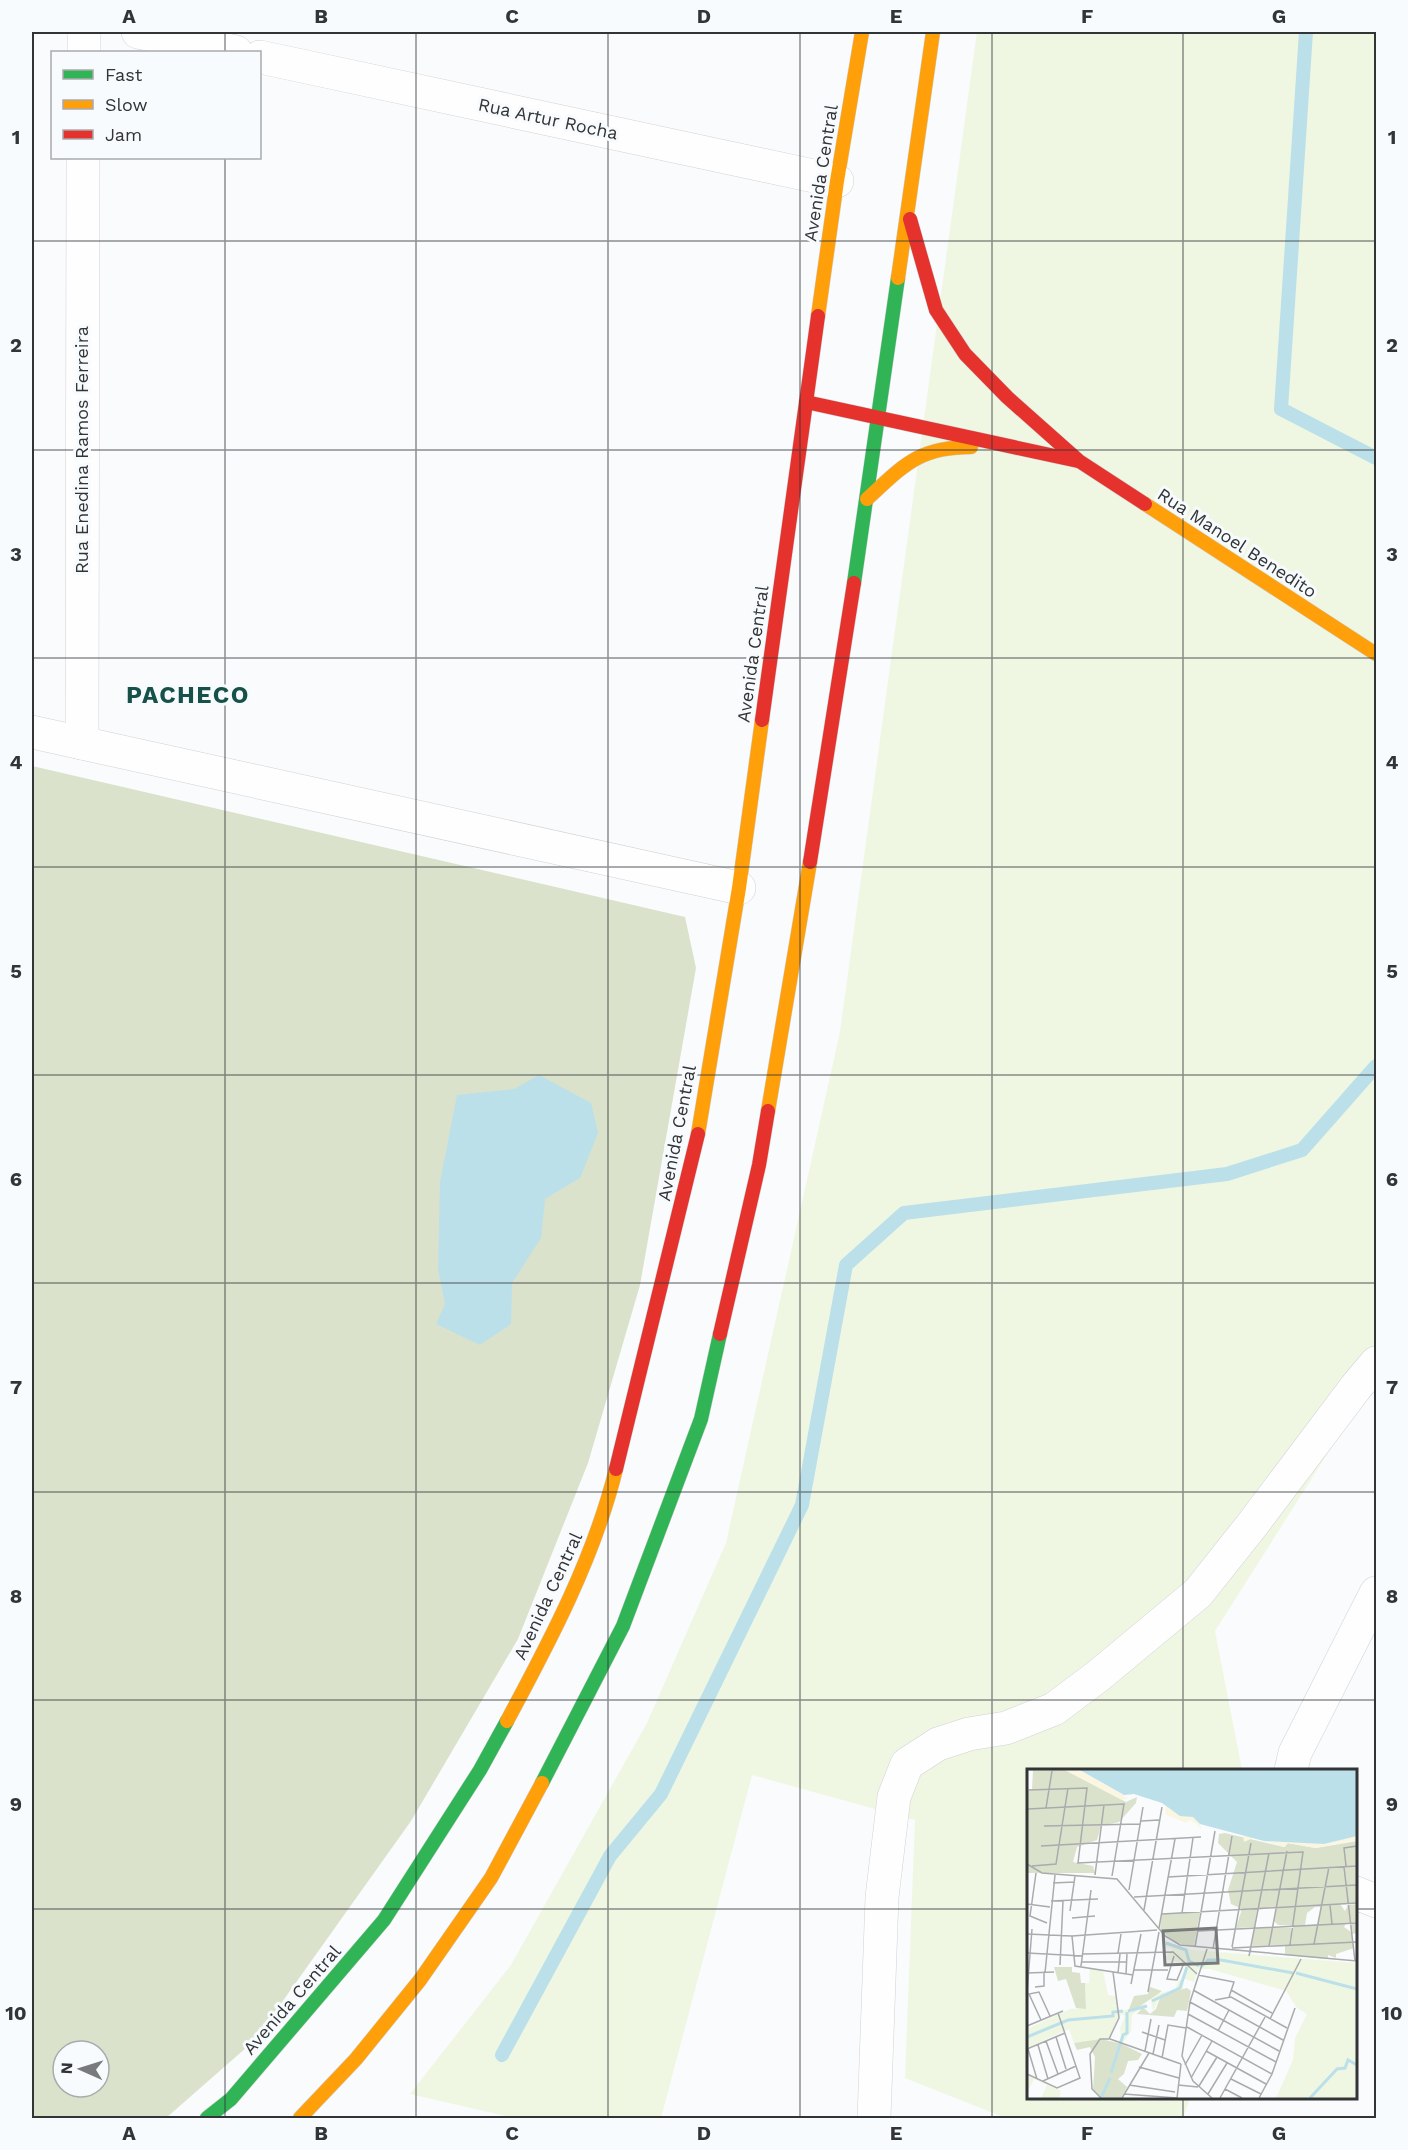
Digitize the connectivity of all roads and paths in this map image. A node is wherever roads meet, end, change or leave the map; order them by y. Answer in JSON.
{"nodes":[{"id":1,"x":84,"y":32,"type":"edge"},
{"id":2,"x":138,"y":32,"type":"edge"},
{"id":3,"x":862,"y":32,"type":"edge"},
{"id":4,"x":933,"y":32,"type":"edge"},
{"id":5,"x":84,"y":51,"type":"edge"},
{"id":6,"x":231,"y":51,"type":"edge"},
{"id":7,"x":261,"y":57,"type":"edge"},
{"id":8,"x":83,"y":159,"type":"edge"},
{"id":9,"x":837,"y":181,"type":"junction"},
{"id":10,"x":907,"y":208,"type":"junction"},
{"id":11,"x":806,"y":402,"type":"junction"},
{"id":12,"x":878,"y":418,"type":"junction"},
{"id":13,"x":998,"y":445,"type":"junction"},
{"id":14,"x":1079,"y":461,"type":"junction"},
{"id":15,"x":867,"y":499,"type":"junction"},
{"id":16,"x":1377,"y":654,"type":"edge"},
{"id":17,"x":32,"y":732,"type":"edge"},
{"id":18,"x":82,"y":743,"type":"junction"},
{"id":19,"x":738,"y":888,"type":"junction"},
{"id":20,"x":1370,"y":1383,"type":"edge"},
{"id":21,"x":1377,"y":1593,"type":"edge"},
{"id":22,"x":1291,"y":1769,"type":"edge"},
{"id":23,"x":1357,"y":1893,"type":"edge"},
{"id":24,"x":1377,"y":1901,"type":"edge"},
{"id":25,"x":207,"y":2118,"type":"edge"},
{"id":26,"x":300,"y":2118,"type":"edge"},
{"id":27,"x":874,"y":2118,"type":"edge"}],
"edges":[{"from":1,"to":5,"type":"street"},
{"from":2,"to":6,"type":"street"},
{"from":3,"to":9,"type":"main road","name":"Avenida Central"},
{"from":4,"to":10,"type":"main road"},
{"from":7,"to":9,"type":"street","name":"Rua Artur Rocha"},
{"from":8,"to":18,"type":"street","name":"Rua Enedina Ramos Ferreira"},
{"from":9,"to":11,"type":"main road","name":"Avenida Central"},
{"from":10,"to":12,"type":"main road"},
{"from":10,"to":14,"type":"main road","name":"Rua Manoel Benedito"},
{"from":11,"to":12,"type":"main road","name":"Rua Manoel Benedito"},
{"from":11,"to":19,"type":"main road","name":"Avenida Central"},
{"from":12,"to":13,"type":"main road","name":"Rua Manoel Benedito"},
{"from":12,"to":15,"type":"main road"},
{"from":13,"to":14,"type":"main road","name":"Rua Manoel Benedito"},
{"from":13,"to":15,"type":"main road"},
{"from":14,"to":16,"type":"main road","name":"Rua Manoel Benedito"},
{"from":15,"to":26,"type":"main road"},
{"from":17,"to":18,"type":"street"},
{"from":18,"to":19,"type":"street"},
{"from":19,"to":25,"type":"main road","name":"Avenida Central"},
{"from":20,"to":27,"type":"street"},
{"from":21,"to":22,"type":"street"},
{"from":23,"to":24,"type":"street"}]}
